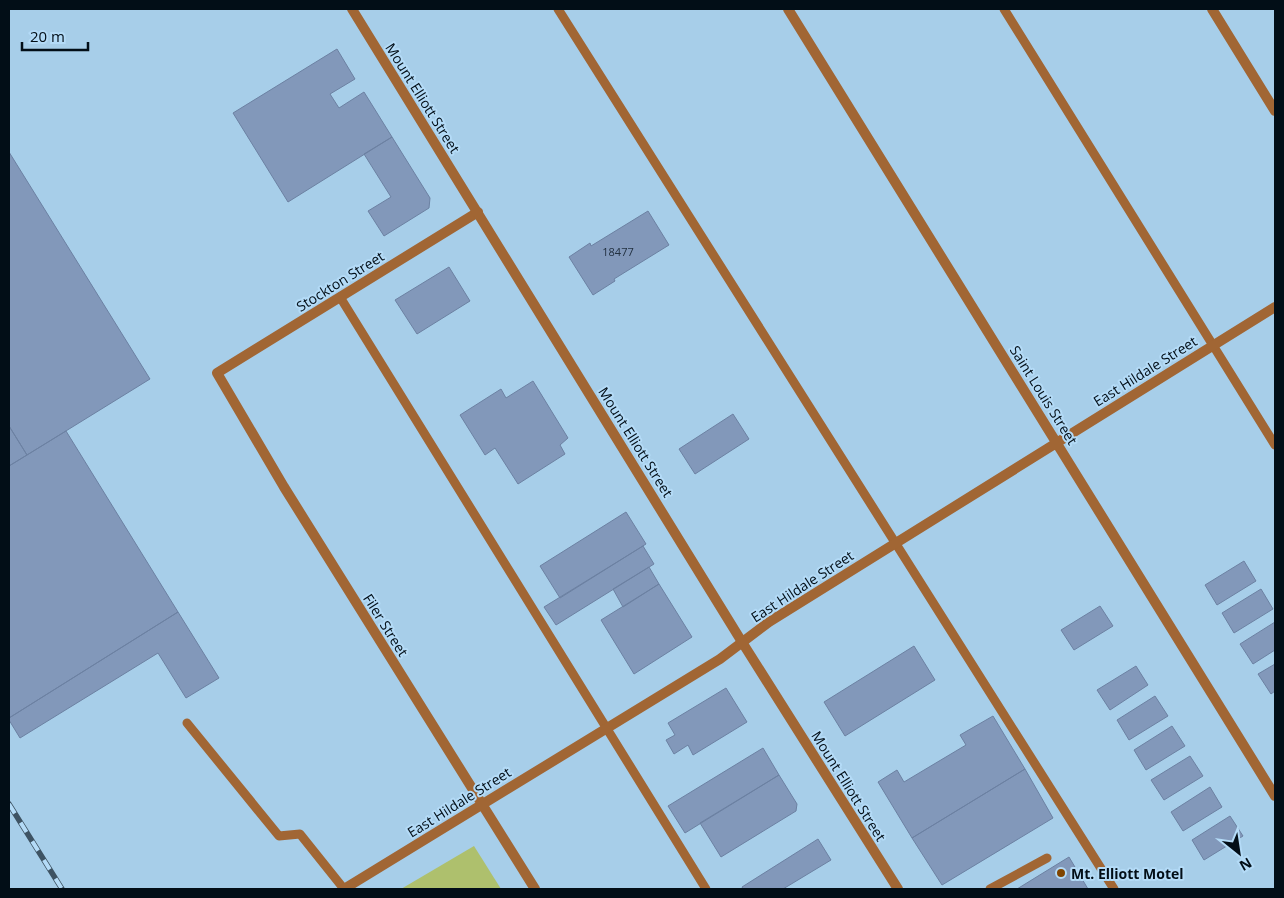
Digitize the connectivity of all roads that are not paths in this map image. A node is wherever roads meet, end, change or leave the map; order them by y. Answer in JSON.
{"nodes":[{"id":1,"x":352,"y":9,"type":"edge"},
{"id":2,"x":558,"y":9,"type":"edge"},
{"id":3,"x":788,"y":9,"type":"edge"},
{"id":4,"x":1004,"y":9,"type":"edge"},
{"id":5,"x":1212,"y":9,"type":"edge"},
{"id":6,"x":1275,"y":112,"type":"edge"},
{"id":7,"x":478,"y":212,"type":"junction"},
{"id":8,"x":340,"y":297,"type":"junction"},
{"id":9,"x":1275,"y":307,"type":"edge"},
{"id":10,"x":1214,"y":345,"type":"junction"},
{"id":11,"x":217,"y":373,"type":"joint"},
{"id":12,"x":1057,"y":442,"type":"junction"},
{"id":13,"x":1275,"y":444,"type":"edge"},
{"id":14,"x":896,"y":543,"type":"junction"},
{"id":15,"x":742,"y":642,"type":"junction"},
{"id":16,"x":187,"y":724,"type":"dead end"},
{"id":17,"x":606,"y":728,"type":"junction"},
{"id":18,"x":1275,"y":796,"type":"edge"},
{"id":19,"x":482,"y":804,"type":"junction"},
{"id":20,"x":1047,"y":858,"type":"dead end"},
{"id":21,"x":344,"y":889,"type":"edge"},
{"id":22,"x":535,"y":889,"type":"edge"},
{"id":23,"x":706,"y":889,"type":"edge"},
{"id":24,"x":898,"y":889,"type":"edge"},
{"id":25,"x":990,"y":889,"type":"edge"},
{"id":26,"x":1114,"y":889,"type":"edge"}],
"edges":[{"from":1,"to":7,"type":"street","name":"Mount Elliott Street"},
{"from":2,"to":14,"type":"lane"},
{"from":3,"to":12,"type":"street","name":"Saint Louis Street"},
{"from":4,"to":10,"type":"lane"},
{"from":5,"to":6,"type":"street"},
{"from":7,"to":8,"type":"street","name":"Stockton Street"},
{"from":7,"to":15,"type":"street","name":"Mount Elliott Street"},
{"from":8,"to":11,"type":"street","name":"Stockton Street"},
{"from":8,"to":17,"type":"lane"},
{"from":9,"to":10,"type":"street","name":"East Hildale Street"},
{"from":10,"to":12,"type":"street","name":"East Hildale Street"},
{"from":10,"to":13,"type":"lane"},
{"from":11,"to":19,"type":"street","name":"Filer Street"},
{"from":12,"to":14,"type":"street","name":"East Hildale Street"},
{"from":12,"to":18,"type":"street","name":"Saint Louis Street"},
{"from":14,"to":15,"type":"street","name":"East Hildale Street"},
{"from":14,"to":26,"type":"lane"},
{"from":15,"to":17,"type":"street","name":"East Hildale Street"},
{"from":15,"to":24,"type":"street","name":"Mount Elliott Street"},
{"from":16,"to":21,"type":"lane"},
{"from":17,"to":19,"type":"street","name":"East Hildale Street"},
{"from":17,"to":23,"type":"lane"},
{"from":19,"to":21,"type":"street","name":"East Hildale Street"},
{"from":19,"to":22,"type":"street","name":"Filer Street"},
{"from":20,"to":25,"type":"lane"}]}
